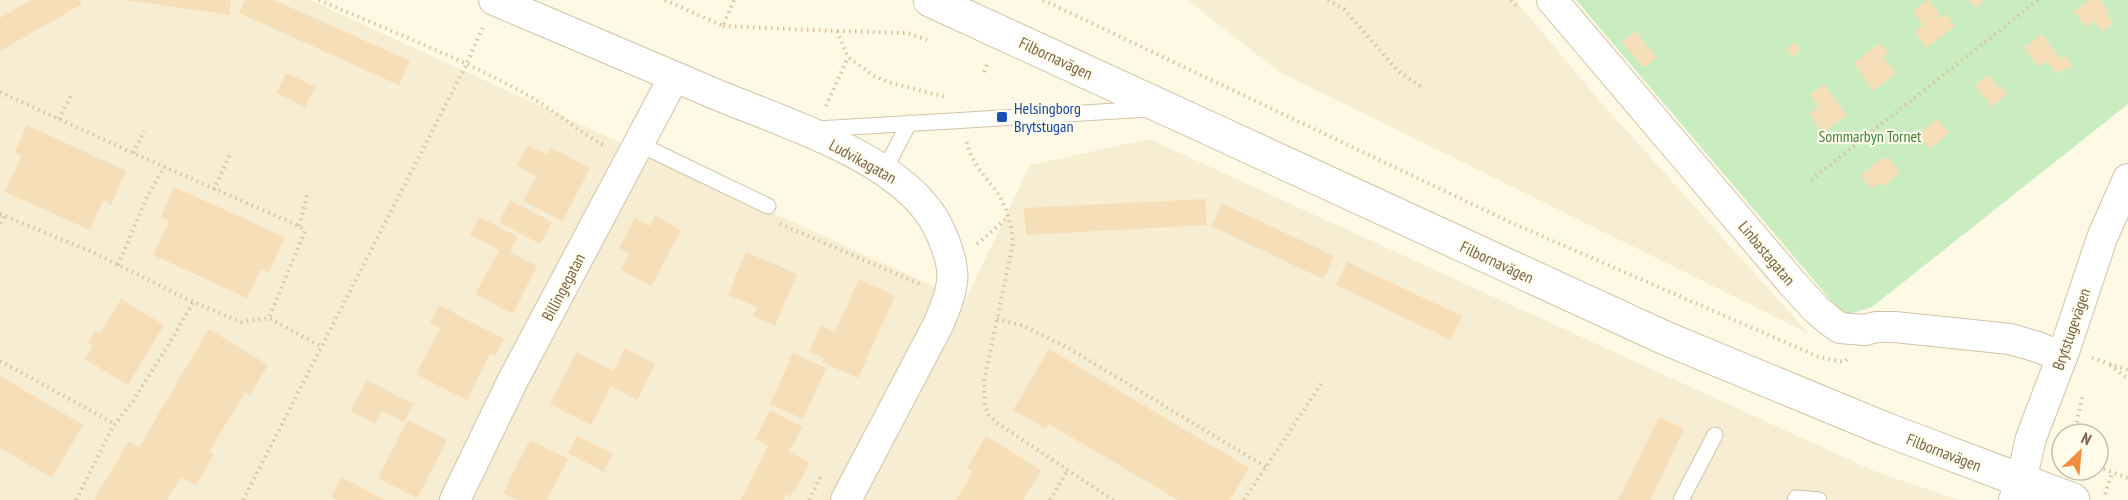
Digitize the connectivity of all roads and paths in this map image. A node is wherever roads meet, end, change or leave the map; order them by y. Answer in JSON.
{"nodes":[{"id":1,"x":319,"y":0,"type":"edge"},
{"id":2,"x":665,"y":0,"type":"edge"},
{"id":3,"x":734,"y":0,"type":"edge"},
{"id":4,"x":930,"y":0,"type":"edge"},
{"id":5,"x":1043,"y":0,"type":"edge"},
{"id":6,"x":1328,"y":0,"type":"edge"},
{"id":7,"x":1511,"y":0,"type":"edge"},
{"id":8,"x":1552,"y":0,"type":"edge"},
{"id":9,"x":2038,"y":0,"type":"edge"},
{"id":10,"x":1517,"y":6,"type":"dead end"},
{"id":11,"x":490,"y":11,"type":"edge"},
{"id":12,"x":723,"y":26,"type":"junction"},
{"id":13,"x":837,"y":30,"type":"junction"},
{"id":14,"x":927,"y":40,"type":"dead end"},
{"id":15,"x":848,"y":57,"type":"junction"},
{"id":16,"x":988,"y":63,"type":"dead end"},
{"id":17,"x":466,"y":65,"type":"junction"},
{"id":18,"x":984,"y":72,"type":"dead end"},
{"id":19,"x":674,"y":77,"type":"junction"},
{"id":20,"x":1423,"y":88,"type":"dead end"},
{"id":21,"x":0,"y":92,"type":"edge"},
{"id":22,"x":70,"y":94,"type":"dead end"},
{"id":23,"x":826,"y":106,"type":"dead end"},
{"id":24,"x":1164,"y":108,"type":"junction"},
{"id":25,"x":59,"y":119,"type":"junction"},
{"id":26,"x":966,"y":119,"type":"junction"},
{"id":27,"x":909,"y":123,"type":"junction"},
{"id":28,"x":802,"y":130,"type":"junction"},
{"id":29,"x":144,"y":131,"type":"dead end"},
{"id":30,"x":634,"y":152,"type":"junction"},
{"id":31,"x":133,"y":153,"type":"junction"},
{"id":32,"x":230,"y":154,"type":"dead end"},
{"id":33,"x":165,"y":167,"type":"junction"},
{"id":34,"x":884,"y":171,"type":"junction"},
{"id":35,"x":2128,"y":179,"type":"edge"},
{"id":36,"x":1811,"y":180,"type":"dead end"},
{"id":37,"x":214,"y":190,"type":"junction"},
{"id":38,"x":308,"y":192,"type":"dead end"},
{"id":39,"x":768,"y":206,"type":"joint"},
{"id":40,"x":2,"y":215,"type":"edge"},
{"id":41,"x":1008,"y":217,"type":"junction"},
{"id":42,"x":0,"y":223,"type":"edge"},
{"id":43,"x":298,"y":226,"type":"junction"},
{"id":44,"x":118,"y":265,"type":"junction"},
{"id":45,"x":951,"y":265,"type":"junction"},
{"id":46,"x":920,"y":293,"type":"dead end"},
{"id":47,"x":193,"y":302,"type":"junction"},
{"id":48,"x":270,"y":318,"type":"junction"},
{"id":49,"x":997,"y":319,"type":"junction"},
{"id":50,"x":1865,"y":330,"type":"junction"},
{"id":51,"x":322,"y":347,"type":"junction"},
{"id":52,"x":2063,"y":353,"type":"junction"},
{"id":53,"x":0,"y":361,"type":"edge"},
{"id":54,"x":2107,"y":363,"type":"junction"},
{"id":55,"x":2128,"y":370,"type":"edge"},
{"id":56,"x":2128,"y":380,"type":"edge"},
{"id":57,"x":1321,"y":384,"type":"dead end"},
{"id":58,"x":115,"y":424,"type":"junction"},
{"id":59,"x":1715,"y":435,"type":"dead end"},
{"id":60,"x":1266,"y":467,"type":"junction"},
{"id":61,"x":825,"y":469,"type":"dead end"},
{"id":62,"x":1067,"y":471,"type":"junction"},
{"id":63,"x":2112,"y":472,"type":"joint"},
{"id":64,"x":2128,"y":478,"type":"edge"},
{"id":65,"x":2018,"y":491,"type":"edge"},
{"id":66,"x":76,"y":500,"type":"edge"},
{"id":67,"x":243,"y":500,"type":"edge"},
{"id":68,"x":455,"y":500,"type":"edge"},
{"id":69,"x":809,"y":500,"type":"edge"},
{"id":70,"x":846,"y":500,"type":"edge"},
{"id":71,"x":1050,"y":500,"type":"edge"},
{"id":72,"x":1113,"y":500,"type":"edge"},
{"id":73,"x":1244,"y":500,"type":"edge"},
{"id":74,"x":1681,"y":500,"type":"edge"},
{"id":75,"x":1795,"y":500,"type":"edge"},
{"id":76,"x":1819,"y":500,"type":"edge"},
{"id":77,"x":2073,"y":500,"type":"edge"},
{"id":78,"x":2103,"y":500,"type":"edge"}],
"edges":[{"from":1,"to":17,"type":"path"},
{"from":2,"to":12,"type":"path"},
{"from":3,"to":12,"type":"path"},
{"from":4,"to":24,"type":"street","name":"Filbornavägen"},
{"from":5,"to":50,"type":"path"},
{"from":6,"to":20,"type":"path"},
{"from":7,"to":10,"type":"path"},
{"from":8,"to":50,"type":"street","name":"Linbastagatan"},
{"from":9,"to":36,"type":"path"},
{"from":11,"to":17,"type":"path"},
{"from":11,"to":19,"type":"street","name":"Ludvikagatan"},
{"from":12,"to":13,"type":"path"},
{"from":13,"to":14,"type":"path"},
{"from":13,"to":15,"type":"path"},
{"from":15,"to":23,"type":"path"},
{"from":15,"to":26,"type":"path"},
{"from":16,"to":18,"type":"path"},
{"from":17,"to":30,"type":"path"},
{"from":17,"to":51,"type":"path"},
{"from":19,"to":28,"type":"street","name":"Ludvikagatan"},
{"from":19,"to":30,"type":"street","name":"Billingegatan"},
{"from":21,"to":25,"type":"path"},
{"from":22,"to":25,"type":"path"},
{"from":24,"to":26,"type":"lane"},
{"from":24,"to":65,"type":"street","name":"Filbornavägen"},
{"from":25,"to":31,"type":"path"},
{"from":26,"to":27,"type":"lane"},
{"from":26,"to":41,"type":"path"},
{"from":27,"to":28,"type":"lane"},
{"from":27,"to":34,"type":"lane"},
{"from":28,"to":34,"type":"street","name":"Ludvikagatan"},
{"from":29,"to":31,"type":"path"},
{"from":30,"to":39,"type":"lane"},
{"from":30,"to":68,"type":"street","name":"Billingegatan"},
{"from":31,"to":33,"type":"path"},
{"from":32,"to":37,"type":"path"},
{"from":33,"to":37,"type":"path"},
{"from":33,"to":44,"type":"path"},
{"from":34,"to":45,"type":"street","name":"Ludvikagatan"},
{"from":35,"to":52,"type":"street","name":"Brytstugevägen"},
{"from":37,"to":43,"type":"path"},
{"from":38,"to":43,"type":"path"},
{"from":39,"to":46,"type":"path"},
{"from":40,"to":42,"type":"path"},
{"from":40,"to":44,"type":"path"},
{"from":41,"to":45,"type":"path"},
{"from":41,"to":49,"type":"path"},
{"from":43,"to":48,"type":"path"},
{"from":44,"to":47,"type":"path"},
{"from":45,"to":70,"type":"street","name":"Ludvikagatan"},
{"from":47,"to":48,"type":"path"},
{"from":47,"to":58,"type":"path"},
{"from":48,"to":51,"type":"path"},
{"from":49,"to":60,"type":"path"},
{"from":49,"to":62,"type":"path"},
{"from":50,"to":52,"type":"street","name":"Linbastagatan"},
{"from":51,"to":67,"type":"path"},
{"from":52,"to":54,"type":"path"},
{"from":52,"to":65,"type":"street","name":"Brytstugevägen"},
{"from":53,"to":58,"type":"path"},
{"from":54,"to":55,"type":"path"},
{"from":54,"to":56,"type":"path"},
{"from":57,"to":60,"type":"path"},
{"from":58,"to":66,"type":"path"},
{"from":59,"to":74,"type":"lane"},
{"from":60,"to":73,"type":"path"},
{"from":61,"to":69,"type":"path"},
{"from":62,"to":71,"type":"path"},
{"from":62,"to":72,"type":"path"},
{"from":63,"to":64,"type":"path"},
{"from":63,"to":78,"type":"path"},
{"from":65,"to":77,"type":"street","name":"Filbornavägen"},
{"from":75,"to":76,"type":"lane"}]}
